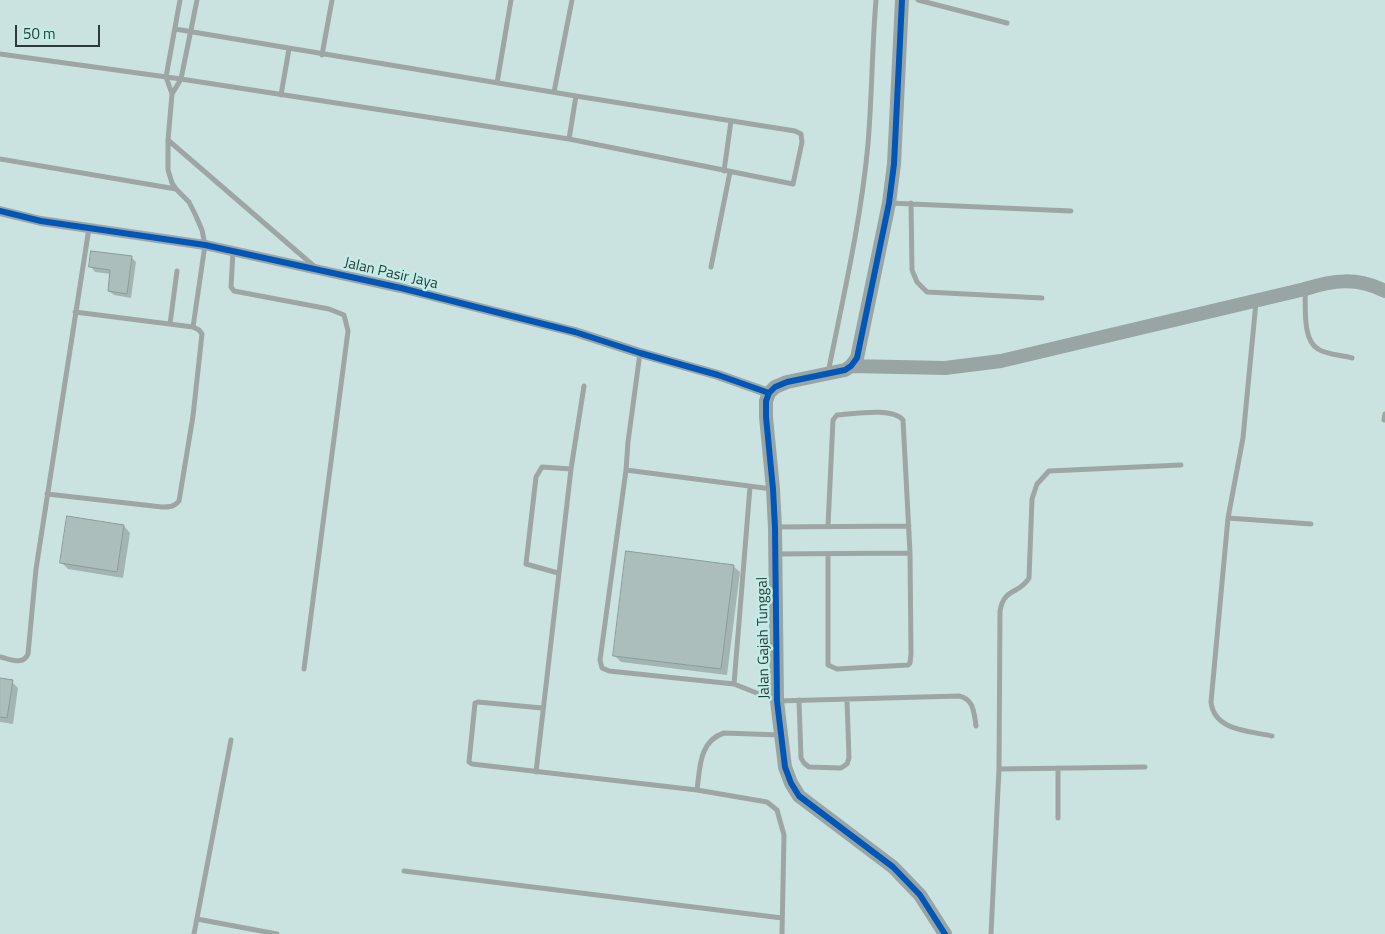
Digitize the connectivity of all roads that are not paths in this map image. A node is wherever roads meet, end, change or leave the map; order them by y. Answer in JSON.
{"nodes":[{"id":1,"x":180,"y":0,"type":"edge"},
{"id":2,"x":197,"y":0,"type":"edge"},
{"id":3,"x":332,"y":0,"type":"edge"},
{"id":4,"x":511,"y":0,"type":"edge"},
{"id":5,"x":572,"y":0,"type":"edge"},
{"id":6,"x":876,"y":0,"type":"edge"},
{"id":7,"x":902,"y":0,"type":"edge"},
{"id":8,"x":918,"y":0,"type":"edge"},
{"id":9,"x":1007,"y":23,"type":"dead end"},
{"id":10,"x":175,"y":29,"type":"junction"},
{"id":11,"x":191,"y":32,"type":"junction"},
{"id":12,"x":289,"y":49,"type":"junction"},
{"id":13,"x":0,"y":54,"type":"edge"},
{"id":14,"x":322,"y":54,"type":"junction"},
{"id":15,"x":166,"y":77,"type":"junction"},
{"id":16,"x":181,"y":79,"type":"junction"},
{"id":17,"x":497,"y":83,"type":"junction"},
{"id":18,"x":554,"y":92,"type":"junction"},
{"id":19,"x":172,"y":94,"type":"junction"},
{"id":20,"x":281,"y":95,"type":"junction"},
{"id":21,"x":576,"y":96,"type":"junction"},
{"id":22,"x":731,"y":121,"type":"junction"},
{"id":23,"x":168,"y":140,"type":"junction"},
{"id":24,"x":569,"y":140,"type":"junction"},
{"id":25,"x":0,"y":159,"type":"edge"},
{"id":26,"x":724,"y":171,"type":"junction"},
{"id":27,"x":730,"y":172,"type":"junction"},
{"id":28,"x":176,"y":190,"type":"junction"},
{"id":29,"x":889,"y":203,"type":"junction"},
{"id":30,"x":912,"y":203,"type":"junction"},
{"id":31,"x":0,"y":211,"type":"edge"},
{"id":32,"x":1071,"y":211,"type":"dead end"},
{"id":33,"x":89,"y":228,"type":"junction"},
{"id":34,"x":205,"y":245,"type":"junction"},
{"id":35,"x":232,"y":252,"type":"junction"},
{"id":36,"x":711,"y":267,"type":"dead end"},
{"id":37,"x":319,"y":270,"type":"junction"},
{"id":38,"x":177,"y":271,"type":"dead end"},
{"id":39,"x":1305,"y":289,"type":"junction"},
{"id":40,"x":1385,"y":291,"type":"edge"},
{"id":41,"x":1042,"y":298,"type":"dead end"},
{"id":42,"x":1256,"y":301,"type":"junction"},
{"id":43,"x":75,"y":312,"type":"junction"},
{"id":44,"x":170,"y":324,"type":"junction"},
{"id":45,"x":193,"y":327,"type":"junction"},
{"id":46,"x":640,"y":353,"type":"junction"},
{"id":47,"x":1352,"y":358,"type":"dead end"},
{"id":48,"x":851,"y":366,"type":"junction"},
{"id":49,"x":828,"y":373,"type":"junction"},
{"id":50,"x":584,"y":386,"type":"dead end"},
{"id":51,"x":769,"y":393,"type":"junction"},
{"id":52,"x":1181,"y":465,"type":"dead end"},
{"id":53,"x":571,"y":469,"type":"junction"},
{"id":54,"x":626,"y":470,"type":"junction"},
{"id":55,"x":750,"y":487,"type":"junction"},
{"id":56,"x":773,"y":489,"type":"junction"},
{"id":57,"x":47,"y":494,"type":"junction"},
{"id":58,"x":1228,"y":518,"type":"junction"},
{"id":59,"x":1310,"y":524,"type":"dead end"},
{"id":60,"x":828,"y":526,"type":"junction"},
{"id":61,"x":909,"y":526,"type":"junction"},
{"id":62,"x":775,"y":528,"type":"junction"},
{"id":63,"x":910,"y":553,"type":"junction"},
{"id":64,"x":775,"y":554,"type":"junction"},
{"id":65,"x":828,"y":554,"type":"junction"},
{"id":66,"x":558,"y":572,"type":"junction"},
{"id":67,"x":0,"y":657,"type":"edge"},
{"id":68,"x":304,"y":668,"type":"dead end"},
{"id":69,"x":734,"y":684,"type":"junction"},
{"id":70,"x":799,"y":700,"type":"junction"},
{"id":71,"x":847,"y":700,"type":"junction"},
{"id":72,"x":777,"y":701,"type":"junction"},
{"id":73,"x":542,"y":708,"type":"junction"},
{"id":74,"x":976,"y":726,"type":"dead end"},
{"id":75,"x":782,"y":735,"type":"junction"},
{"id":76,"x":1272,"y":736,"type":"dead end"},
{"id":77,"x":231,"y":740,"type":"dead end"},
{"id":78,"x":1145,"y":767,"type":"dead end"},
{"id":79,"x":1058,"y":768,"type":"junction"},
{"id":80,"x":999,"y":769,"type":"junction"},
{"id":81,"x":536,"y":772,"type":"junction"},
{"id":82,"x":697,"y":790,"type":"junction"},
{"id":83,"x":1058,"y":818,"type":"dead end"},
{"id":84,"x":404,"y":871,"type":"dead end"},
{"id":85,"x":782,"y":918,"type":"junction"},
{"id":86,"x":197,"y":919,"type":"junction"},
{"id":87,"x":194,"y":934,"type":"edge"},
{"id":88,"x":277,"y":934,"type":"edge"},
{"id":89,"x":782,"y":934,"type":"edge"},
{"id":90,"x":945,"y":934,"type":"edge"},
{"id":91,"x":991,"y":934,"type":"edge"}],
"edges":[{"from":1,"to":10,"type":"lane"},
{"from":2,"to":11,"type":"lane"},
{"from":3,"to":14,"type":"lane"},
{"from":4,"to":17,"type":"lane"},
{"from":5,"to":18,"type":"lane"},
{"from":6,"to":49,"type":"lane"},
{"from":7,"to":29,"type":"street"},
{"from":8,"to":9,"type":"lane"},
{"from":10,"to":11,"type":"lane"},
{"from":10,"to":15,"type":"lane"},
{"from":11,"to":12,"type":"lane"},
{"from":11,"to":16,"type":"lane"},
{"from":12,"to":14,"type":"lane"},
{"from":12,"to":20,"type":"lane"},
{"from":13,"to":15,"type":"lane"},
{"from":14,"to":17,"type":"lane"},
{"from":15,"to":16,"type":"lane"},
{"from":15,"to":19,"type":"lane"},
{"from":16,"to":19,"type":"lane"},
{"from":16,"to":20,"type":"lane"},
{"from":17,"to":18,"type":"lane"},
{"from":18,"to":21,"type":"lane"},
{"from":19,"to":23,"type":"lane"},
{"from":20,"to":24,"type":"lane"},
{"from":21,"to":22,"type":"lane"},
{"from":21,"to":24,"type":"lane"},
{"from":22,"to":26,"type":"lane"},
{"from":22,"to":27,"type":"lane"},
{"from":23,"to":28,"type":"lane"},
{"from":23,"to":37,"type":"lane"},
{"from":24,"to":26,"type":"lane"},
{"from":25,"to":28,"type":"lane"},
{"from":26,"to":27,"type":"lane"},
{"from":27,"to":36,"type":"lane"},
{"from":28,"to":34,"type":"lane"},
{"from":29,"to":30,"type":"lane"},
{"from":29,"to":48,"type":"street"},
{"from":30,"to":32,"type":"lane"},
{"from":30,"to":41,"type":"lane"},
{"from":31,"to":33,"type":"street","name":"Jalan Pasir Jaya"},
{"from":33,"to":34,"type":"street","name":"Jalan Pasir Jaya"},
{"from":33,"to":43,"type":"lane"},
{"from":34,"to":35,"type":"street","name":"Jalan Pasir Jaya"},
{"from":34,"to":45,"type":"lane"},
{"from":35,"to":37,"type":"street","name":"Jalan Pasir Jaya"},
{"from":35,"to":68,"type":"lane"},
{"from":37,"to":46,"type":"street","name":"Jalan Pasir Jaya"},
{"from":38,"to":44,"type":"lane"},
{"from":39,"to":40,"type":"street"},
{"from":39,"to":42,"type":"street"},
{"from":39,"to":47,"type":"lane"},
{"from":42,"to":48,"type":"street"},
{"from":42,"to":58,"type":"lane"},
{"from":43,"to":44,"type":"lane"},
{"from":43,"to":57,"type":"lane"},
{"from":44,"to":45,"type":"lane"},
{"from":45,"to":57,"type":"lane"},
{"from":46,"to":51,"type":"street","name":"Jalan Pasir Jaya"},
{"from":46,"to":54,"type":"lane"},
{"from":48,"to":49,"type":"street"},
{"from":49,"to":51,"type":"street"},
{"from":50,"to":53,"type":"lane"},
{"from":51,"to":56,"type":"street","name":"Jalan Gajah Tunggal"},
{"from":52,"to":80,"type":"lane"},
{"from":53,"to":66,"type":"lane"},
{"from":53,"to":66,"type":"lane"},
{"from":54,"to":55,"type":"lane"},
{"from":54,"to":69,"type":"lane"},
{"from":55,"to":56,"type":"lane"},
{"from":55,"to":69,"type":"lane"},
{"from":56,"to":62,"type":"street","name":"Jalan Gajah Tunggal"},
{"from":57,"to":67,"type":"lane"},
{"from":58,"to":59,"type":"lane"},
{"from":58,"to":76,"type":"lane"},
{"from":60,"to":61,"type":"lane"},
{"from":60,"to":61,"type":"lane"},
{"from":60,"to":62,"type":"lane"},
{"from":61,"to":63,"type":"lane"},
{"from":62,"to":64,"type":"street","name":"Jalan Gajah Tunggal"},
{"from":63,"to":65,"type":"lane"},
{"from":63,"to":65,"type":"lane"},
{"from":64,"to":65,"type":"lane"},
{"from":64,"to":72,"type":"street","name":"Jalan Gajah Tunggal"},
{"from":66,"to":73,"type":"lane"},
{"from":69,"to":72,"type":"lane"},
{"from":70,"to":71,"type":"lane"},
{"from":70,"to":71,"type":"lane"},
{"from":70,"to":72,"type":"lane"},
{"from":71,"to":74,"type":"lane"},
{"from":72,"to":75,"type":"street","name":"Jalan Gajah Tunggal"},
{"from":73,"to":81,"type":"lane"},
{"from":73,"to":81,"type":"lane"},
{"from":75,"to":82,"type":"lane"},
{"from":75,"to":90,"type":"street","name":"Jalan Gajah Tunggal"},
{"from":77,"to":86,"type":"lane"},
{"from":78,"to":79,"type":"lane"},
{"from":79,"to":80,"type":"lane"},
{"from":79,"to":83,"type":"lane"},
{"from":80,"to":91,"type":"lane"},
{"from":81,"to":82,"type":"lane"},
{"from":82,"to":85,"type":"lane"},
{"from":84,"to":85,"type":"lane"},
{"from":85,"to":89,"type":"lane"},
{"from":86,"to":87,"type":"lane"},
{"from":86,"to":88,"type":"lane"}]}
